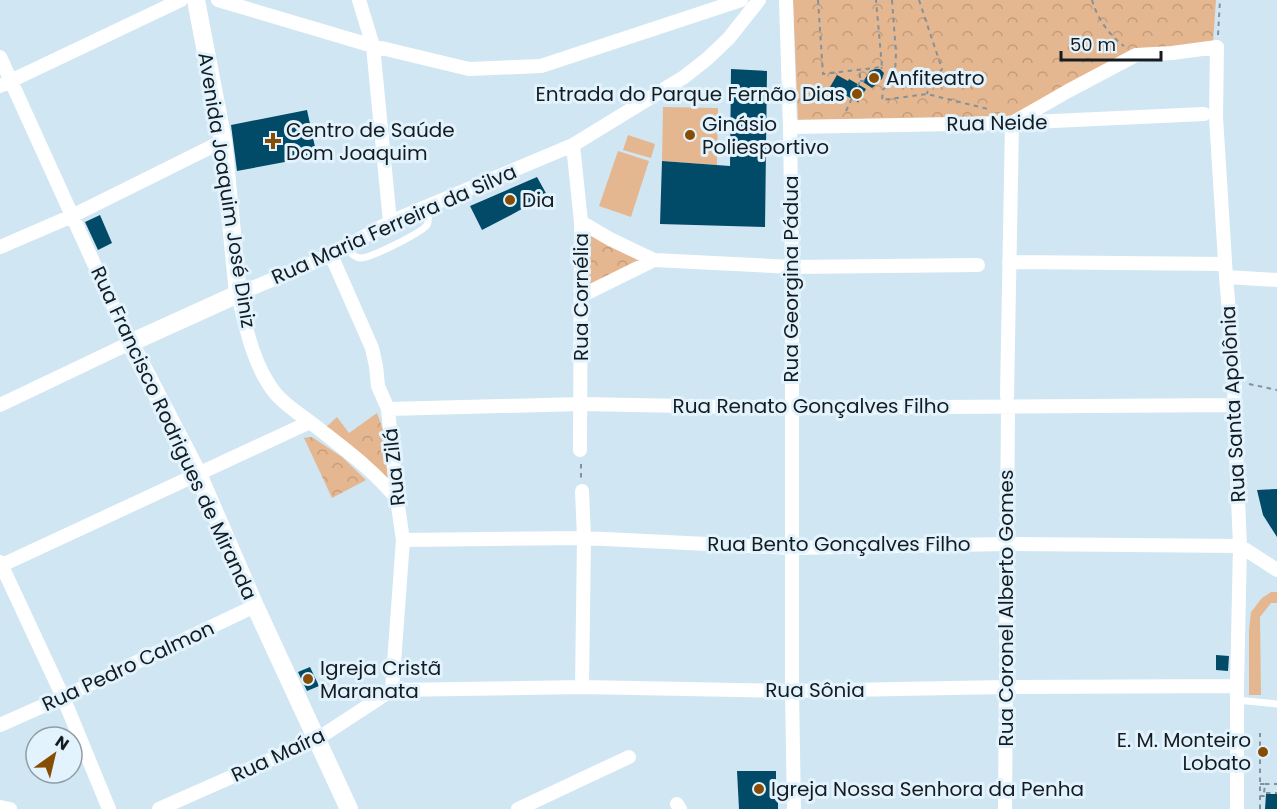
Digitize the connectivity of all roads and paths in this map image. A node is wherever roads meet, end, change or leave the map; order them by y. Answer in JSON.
{"nodes":[{"id":1,"x":181,"y":0,"type":"edge"},
{"id":2,"x":196,"y":0,"type":"edge"},
{"id":3,"x":219,"y":0,"type":"edge"},
{"id":4,"x":359,"y":0,"type":"edge"},
{"id":5,"x":741,"y":0,"type":"edge"},
{"id":6,"x":759,"y":0,"type":"edge"},
{"id":7,"x":786,"y":0,"type":"edge"},
{"id":8,"x":818,"y":0,"type":"edge"},
{"id":9,"x":876,"y":0,"type":"edge"},
{"id":10,"x":892,"y":0,"type":"edge"},
{"id":11,"x":919,"y":0,"type":"edge"},
{"id":12,"x":1092,"y":0,"type":"edge"},
{"id":13,"x":1220,"y":0,"type":"edge"},
{"id":14,"x":373,"y":45,"type":"junction"},
{"id":15,"x":1217,"y":47,"type":"junction"},
{"id":16,"x":1136,"y":55,"type":"junction"},
{"id":17,"x":0,"y":57,"type":"edge"},
{"id":18,"x":882,"y":67,"type":"junction"},
{"id":19,"x":860,"y":70,"type":"junction"},
{"id":20,"x":860,"y":81,"type":"junction"},
{"id":21,"x":6,"y":83,"type":"edge"},
{"id":22,"x":927,"y":94,"type":"junction"},
{"id":23,"x":992,"y":110,"type":"dead end"},
{"id":24,"x":1204,"y":114,"type":"dead end"},
{"id":25,"x":1012,"y":123,"type":"junction"},
{"id":26,"x":840,"y":125,"type":"junction"},
{"id":27,"x":790,"y":127,"type":"junction"},
{"id":28,"x":223,"y":141,"type":"junction"},
{"id":29,"x":573,"y":145,"type":"junction"},
{"id":30,"x":427,"y":206,"type":"junction"},
{"id":31,"x":72,"y":216,"type":"junction"},
{"id":32,"x":390,"y":222,"type":"junction"},
{"id":33,"x":581,"y":222,"type":"junction"},
{"id":34,"x":0,"y":247,"type":"edge"},
{"id":35,"x":345,"y":247,"type":"junction"},
{"id":36,"x":331,"y":255,"type":"junction"},
{"id":37,"x":654,"y":260,"type":"junction"},
{"id":38,"x":1009,"y":262,"type":"junction"},
{"id":39,"x":978,"y":265,"type":"dead end"},
{"id":40,"x":792,"y":267,"type":"junction"},
{"id":41,"x":1226,"y":270,"type":"junction"},
{"id":42,"x":1277,"y":280,"type":"edge"},
{"id":43,"x":238,"y":294,"type":"junction"},
{"id":44,"x":581,"y":296,"type":"junction"},
{"id":45,"x":130,"y":343,"type":"junction"},
{"id":46,"x":1235,"y":381,"type":"junction"},
{"id":47,"x":1277,"y":390,"type":"edge"},
{"id":48,"x":1008,"y":401,"type":"junction"},
{"id":49,"x":581,"y":404,"type":"junction"},
{"id":50,"x":0,"y":405,"type":"edge"},
{"id":51,"x":1234,"y":405,"type":"junction"},
{"id":52,"x":792,"y":408,"type":"junction"},
{"id":53,"x":388,"y":409,"type":"junction"},
{"id":54,"x":310,"y":422,"type":"junction"},
{"id":55,"x":580,"y":450,"type":"joint"},
{"id":56,"x":198,"y":474,"type":"junction"},
{"id":57,"x":582,"y":491,"type":"joint"},
{"id":58,"x":397,"y":499,"type":"junction"},
{"id":59,"x":584,"y":538,"type":"junction"},
{"id":60,"x":403,"y":540,"type":"junction"},
{"id":61,"x":1006,"y":544,"type":"junction"},
{"id":62,"x":1240,"y":546,"type":"junction"},
{"id":63,"x":792,"y":548,"type":"junction"},
{"id":64,"x":1,"y":564,"type":"edge"},
{"id":65,"x":1277,"y":570,"type":"edge"},
{"id":66,"x":255,"y":606,"type":"junction"},
{"id":67,"x":582,"y":687,"type":"junction"},
{"id":68,"x":1005,"y":687,"type":"junction"},
{"id":69,"x":393,"y":690,"type":"junction"},
{"id":70,"x":792,"y":691,"type":"junction"},
{"id":71,"x":1237,"y":693,"type":"junction"},
{"id":72,"x":63,"y":697,"type":"junction"},
{"id":73,"x":1277,"y":704,"type":"edge"},
{"id":74,"x":0,"y":725,"type":"edge"},
{"id":75,"x":1260,"y":733,"type":"dead end"},
{"id":76,"x":317,"y":739,"type":"junction"},
{"id":77,"x":630,"y":757,"type":"dead end"},
{"id":78,"x":1260,"y":784,"type":"junction"},
{"id":79,"x":1265,"y":784,"type":"junction"},
{"id":80,"x":1277,"y":784,"type":"edge"},
{"id":81,"x":1264,"y":793,"type":"junction"},
{"id":82,"x":1277,"y":793,"type":"edge"},
{"id":83,"x":1260,"y":796,"type":"junction"},
{"id":84,"x":0,"y":807,"type":"edge"},
{"id":85,"x":10,"y":809,"type":"edge"},
{"id":86,"x":109,"y":809,"type":"edge"},
{"id":87,"x":159,"y":809,"type":"edge"},
{"id":88,"x":349,"y":809,"type":"edge"},
{"id":89,"x":518,"y":809,"type":"edge"},
{"id":90,"x":794,"y":809,"type":"edge"},
{"id":91,"x":1005,"y":809,"type":"edge"},
{"id":92,"x":1237,"y":809,"type":"edge"},
{"id":93,"x":1260,"y":809,"type":"edge"}],
"edges":[{"from":1,"to":21,"type":"street"},
{"from":2,"to":28,"type":"street","name":"Avenida Joaquim José Diniz"},
{"from":3,"to":14,"type":"street"},
{"from":4,"to":14,"type":"street"},
{"from":5,"to":14,"type":"street"},
{"from":6,"to":29,"type":"street","name":"Rua Maria Ferreira da Silva"},
{"from":7,"to":27,"type":"street","name":"Rua Georgina Pádua"},
{"from":8,"to":19,"type":"path"},
{"from":9,"to":18,"type":"path"},
{"from":10,"to":22,"type":"path"},
{"from":11,"to":22,"type":"path"},
{"from":12,"to":16,"type":"path"},
{"from":13,"to":15,"type":"path"},
{"from":14,"to":32,"type":"street"},
{"from":15,"to":16,"type":"street"},
{"from":15,"to":41,"type":"street","name":"Rua Santa Apolônia"},
{"from":16,"to":25,"type":"street"},
{"from":17,"to":21,"type":"street","name":"Rua Francisco Rodrigues de Miranda"},
{"from":18,"to":19,"type":"path"},
{"from":18,"to":20,"type":"path"},
{"from":19,"to":20,"type":"path"},
{"from":20,"to":26,"type":"path"},
{"from":21,"to":31,"type":"street","name":"Rua Francisco Rodrigues de Miranda"},
{"from":22,"to":23,"type":"path"},
{"from":24,"to":25,"type":"street","name":"Rua Neide"},
{"from":25,"to":26,"type":"street","name":"Rua Neide"},
{"from":25,"to":38,"type":"street","name":"Rua Coronel Alberto Gomes"},
{"from":26,"to":27,"type":"street","name":"Rua Neide"},
{"from":27,"to":40,"type":"street","name":"Rua Georgina Pádua"},
{"from":28,"to":31,"type":"street"},
{"from":28,"to":43,"type":"street","name":"Avenida Joaquim José Diniz"},
{"from":29,"to":30,"type":"street","name":"Rua Maria Ferreira da Silva"},
{"from":29,"to":33,"type":"street","name":"Rua Cornélia"},
{"from":30,"to":32,"type":"street","name":"Rua Maria Ferreira da Silva"},
{"from":30,"to":35,"type":"lane"},
{"from":31,"to":34,"type":"street"},
{"from":31,"to":45,"type":"street","name":"Rua Francisco Rodrigues de Miranda"},
{"from":32,"to":35,"type":"street","name":"Rua Maria Ferreira da Silva"},
{"from":33,"to":37,"type":"street"},
{"from":33,"to":44,"type":"street","name":"Rua Cornélia"},
{"from":35,"to":36,"type":"street","name":"Rua Maria Ferreira da Silva"},
{"from":36,"to":43,"type":"street","name":"Rua Maria Ferreira da Silva"},
{"from":36,"to":53,"type":"street","name":"Rua Zilá"},
{"from":37,"to":40,"type":"street"},
{"from":37,"to":44,"type":"street"},
{"from":38,"to":41,"type":"street"},
{"from":38,"to":48,"type":"street","name":"Rua Coronel Alberto Gomes"},
{"from":39,"to":40,"type":"street"},
{"from":40,"to":52,"type":"street","name":"Rua Georgina Pádua"},
{"from":41,"to":42,"type":"street"},
{"from":41,"to":46,"type":"street","name":"Rua Santa Apolônia"},
{"from":43,"to":45,"type":"street","name":"Rua Maria Ferreira da Silva"},
{"from":43,"to":54,"type":"street","name":"Avenida Joaquim José Diniz"},
{"from":44,"to":49,"type":"street","name":"Rua Cornélia"},
{"from":45,"to":50,"type":"street","name":"Rua Maria Ferreira da Silva"},
{"from":45,"to":56,"type":"street","name":"Rua Francisco Rodrigues de Miranda"},
{"from":46,"to":47,"type":"path"},
{"from":46,"to":51,"type":"street","name":"Rua Santa Apolônia"},
{"from":48,"to":51,"type":"street","name":"Rua Renato Gonçalves Filho"},
{"from":48,"to":52,"type":"street","name":"Rua Renato Gonçalves Filho"},
{"from":48,"to":61,"type":"street","name":"Rua Coronel Alberto Gomes"},
{"from":49,"to":52,"type":"street","name":"Rua Renato Gonçalves Filho"},
{"from":49,"to":53,"type":"street","name":"Rua Renato Gonçalves Filho"},
{"from":49,"to":55,"type":"street","name":"Rua Cornélia"},
{"from":51,"to":62,"type":"street","name":"Rua Santa Apolônia"},
{"from":52,"to":63,"type":"street","name":"Rua Georgina Pádua"},
{"from":53,"to":58,"type":"street","name":"Rua Zilá"},
{"from":54,"to":56,"type":"street"},
{"from":54,"to":58,"type":"street","name":"Avenida Joaquim José Diniz"},
{"from":55,"to":57,"type":"path"},
{"from":56,"to":64,"type":"street"},
{"from":56,"to":66,"type":"street","name":"Rua Francisco Rodrigues de Miranda"},
{"from":57,"to":59,"type":"street"},
{"from":58,"to":60,"type":"street","name":"Rua Zilá"},
{"from":59,"to":60,"type":"street","name":"Rua Bento Gonçalves Filho"},
{"from":59,"to":63,"type":"street","name":"Rua Bento Gonçalves Filho"},
{"from":59,"to":67,"type":"street"},
{"from":60,"to":69,"type":"street","name":"Rua Zilá"},
{"from":61,"to":62,"type":"street","name":"Rua Bento Gonçalves Filho"},
{"from":61,"to":63,"type":"street","name":"Rua Bento Gonçalves Filho"},
{"from":61,"to":68,"type":"street","name":"Rua Coronel Alberto Gomes"},
{"from":62,"to":65,"type":"street"},
{"from":62,"to":71,"type":"street","name":"Rua Santa Apolônia"},
{"from":63,"to":70,"type":"street","name":"Rua Georgina Pádua"},
{"from":64,"to":72,"type":"street"},
{"from":66,"to":72,"type":"street","name":"Rua Pedro Calmon"},
{"from":66,"to":76,"type":"street","name":"Rua Francisco Rodrigues de Miranda"},
{"from":67,"to":69,"type":"street","name":"Rua Sônia"},
{"from":67,"to":70,"type":"street","name":"Rua Sônia"},
{"from":68,"to":70,"type":"street","name":"Rua Sônia"},
{"from":68,"to":71,"type":"street","name":"Rua Sônia"},
{"from":68,"to":91,"type":"street","name":"Rua Coronel Alberto Gomes"},
{"from":69,"to":76,"type":"street","name":"Rua Maíra"},
{"from":70,"to":90,"type":"street","name":"Rua Georgina Pádua"},
{"from":71,"to":73,"type":"lane"},
{"from":71,"to":92,"type":"street","name":"Rua Santa Apolônia"},
{"from":72,"to":74,"type":"street","name":"Rua Pedro Calmon"},
{"from":72,"to":86,"type":"street"},
{"from":75,"to":78,"type":"path"},
{"from":76,"to":87,"type":"street","name":"Rua Maíra"},
{"from":76,"to":88,"type":"street","name":"Rua Francisco Rodrigues de Miranda"},
{"from":77,"to":89,"type":"street"},
{"from":78,"to":79,"type":"path"},
{"from":78,"to":83,"type":"path"},
{"from":79,"to":80,"type":"path"},
{"from":79,"to":81,"type":"path"},
{"from":81,"to":82,"type":"path"},
{"from":81,"to":83,"type":"path"},
{"from":83,"to":93,"type":"path"},
{"from":84,"to":85,"type":"street"}]}
